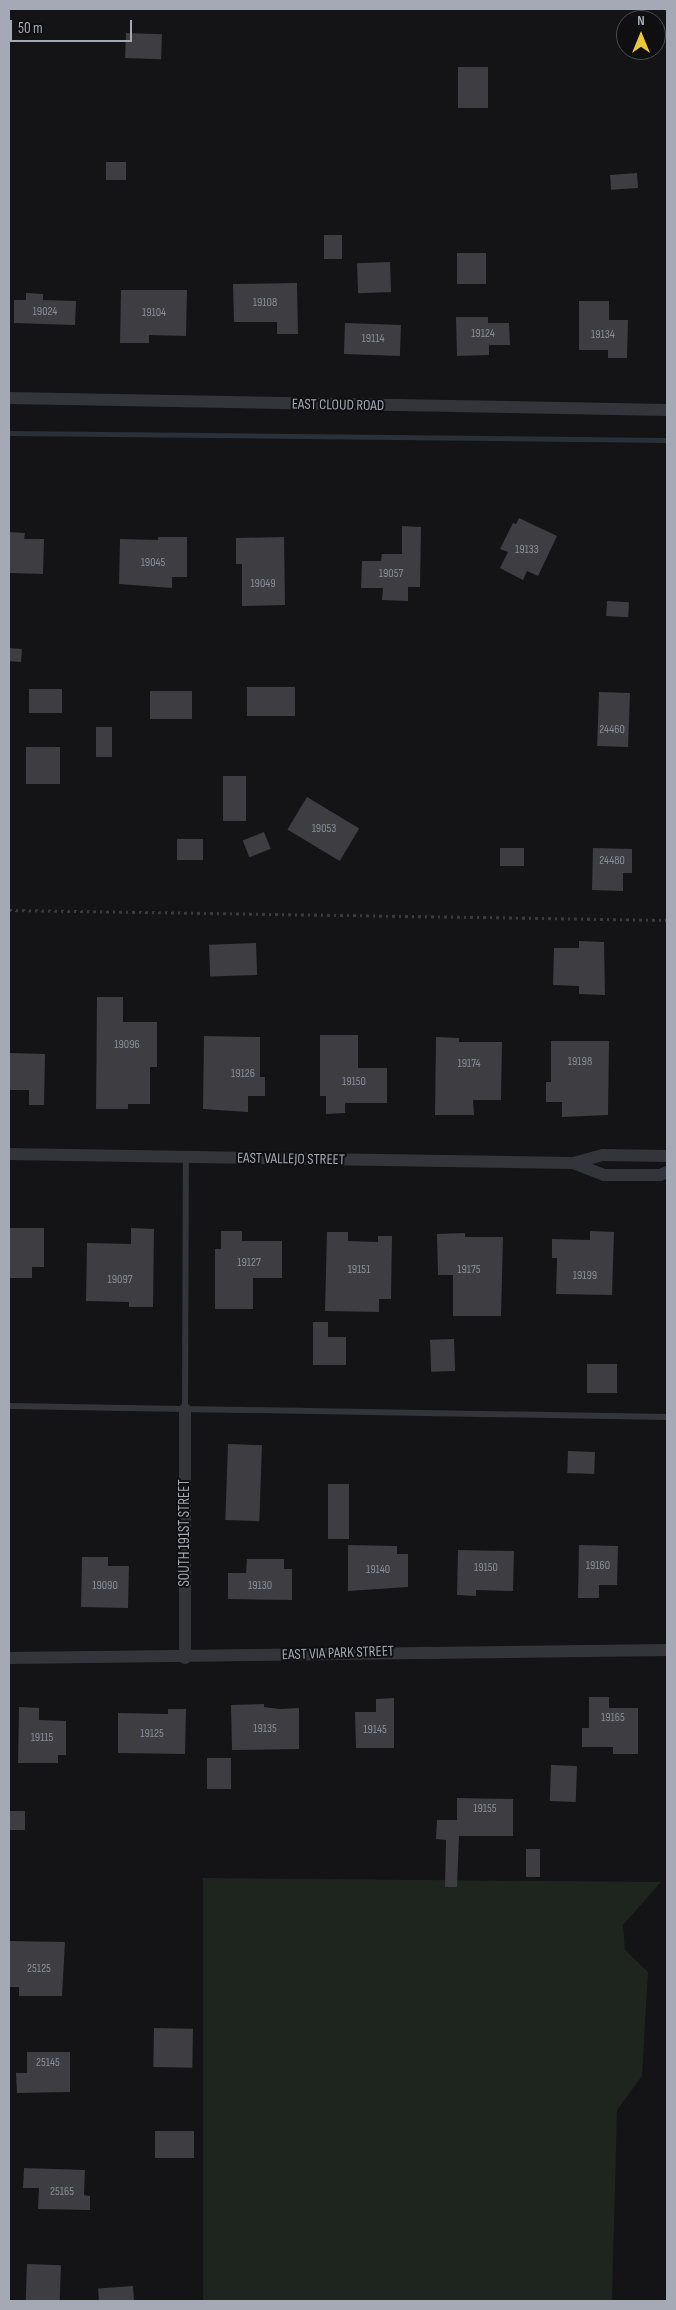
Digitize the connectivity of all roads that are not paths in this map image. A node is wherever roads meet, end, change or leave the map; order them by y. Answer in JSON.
{"nodes":[{"id":1,"x":9,"y":398,"type":"edge"},
{"id":2,"x":667,"y":410,"type":"edge"},
{"id":3,"x":9,"y":1154,"type":"edge"},
{"id":4,"x":667,"y":1156,"type":"edge"},
{"id":5,"x":186,"y":1157,"type":"junction"},
{"id":6,"x":574,"y":1163,"type":"junction"},
{"id":7,"x":667,"y":1172,"type":"edge"},
{"id":8,"x":9,"y":1406,"type":"edge"},
{"id":9,"x":184,"y":1409,"type":"junction"},
{"id":10,"x":667,"y":1417,"type":"edge"},
{"id":11,"x":667,"y":1650,"type":"edge"},
{"id":12,"x":9,"y":1658,"type":"edge"},
{"id":13,"x":185,"y":1658,"type":"junction"}],
"edges":[{"from":1,"to":2,"type":"street","name":"EAST CLOUD ROAD"},
{"from":3,"to":5,"type":"street","name":"EAST VALLEJO STREET"},
{"from":4,"to":6,"type":"street","name":"EAST VALLEJO STREET"},
{"from":5,"to":6,"type":"street","name":"EAST VALLEJO STREET"},
{"from":5,"to":9,"type":"lane"},
{"from":6,"to":7,"type":"street","name":"EAST VALLEJO STREET"},
{"from":8,"to":9,"type":"lane"},
{"from":9,"to":10,"type":"lane"},
{"from":9,"to":13,"type":"street","name":"SOUTH 191ST STREET"},
{"from":11,"to":13,"type":"street","name":"EAST VIA PARK STREET"},
{"from":12,"to":13,"type":"street","name":"EAST VIA PARK STREET"}]}
